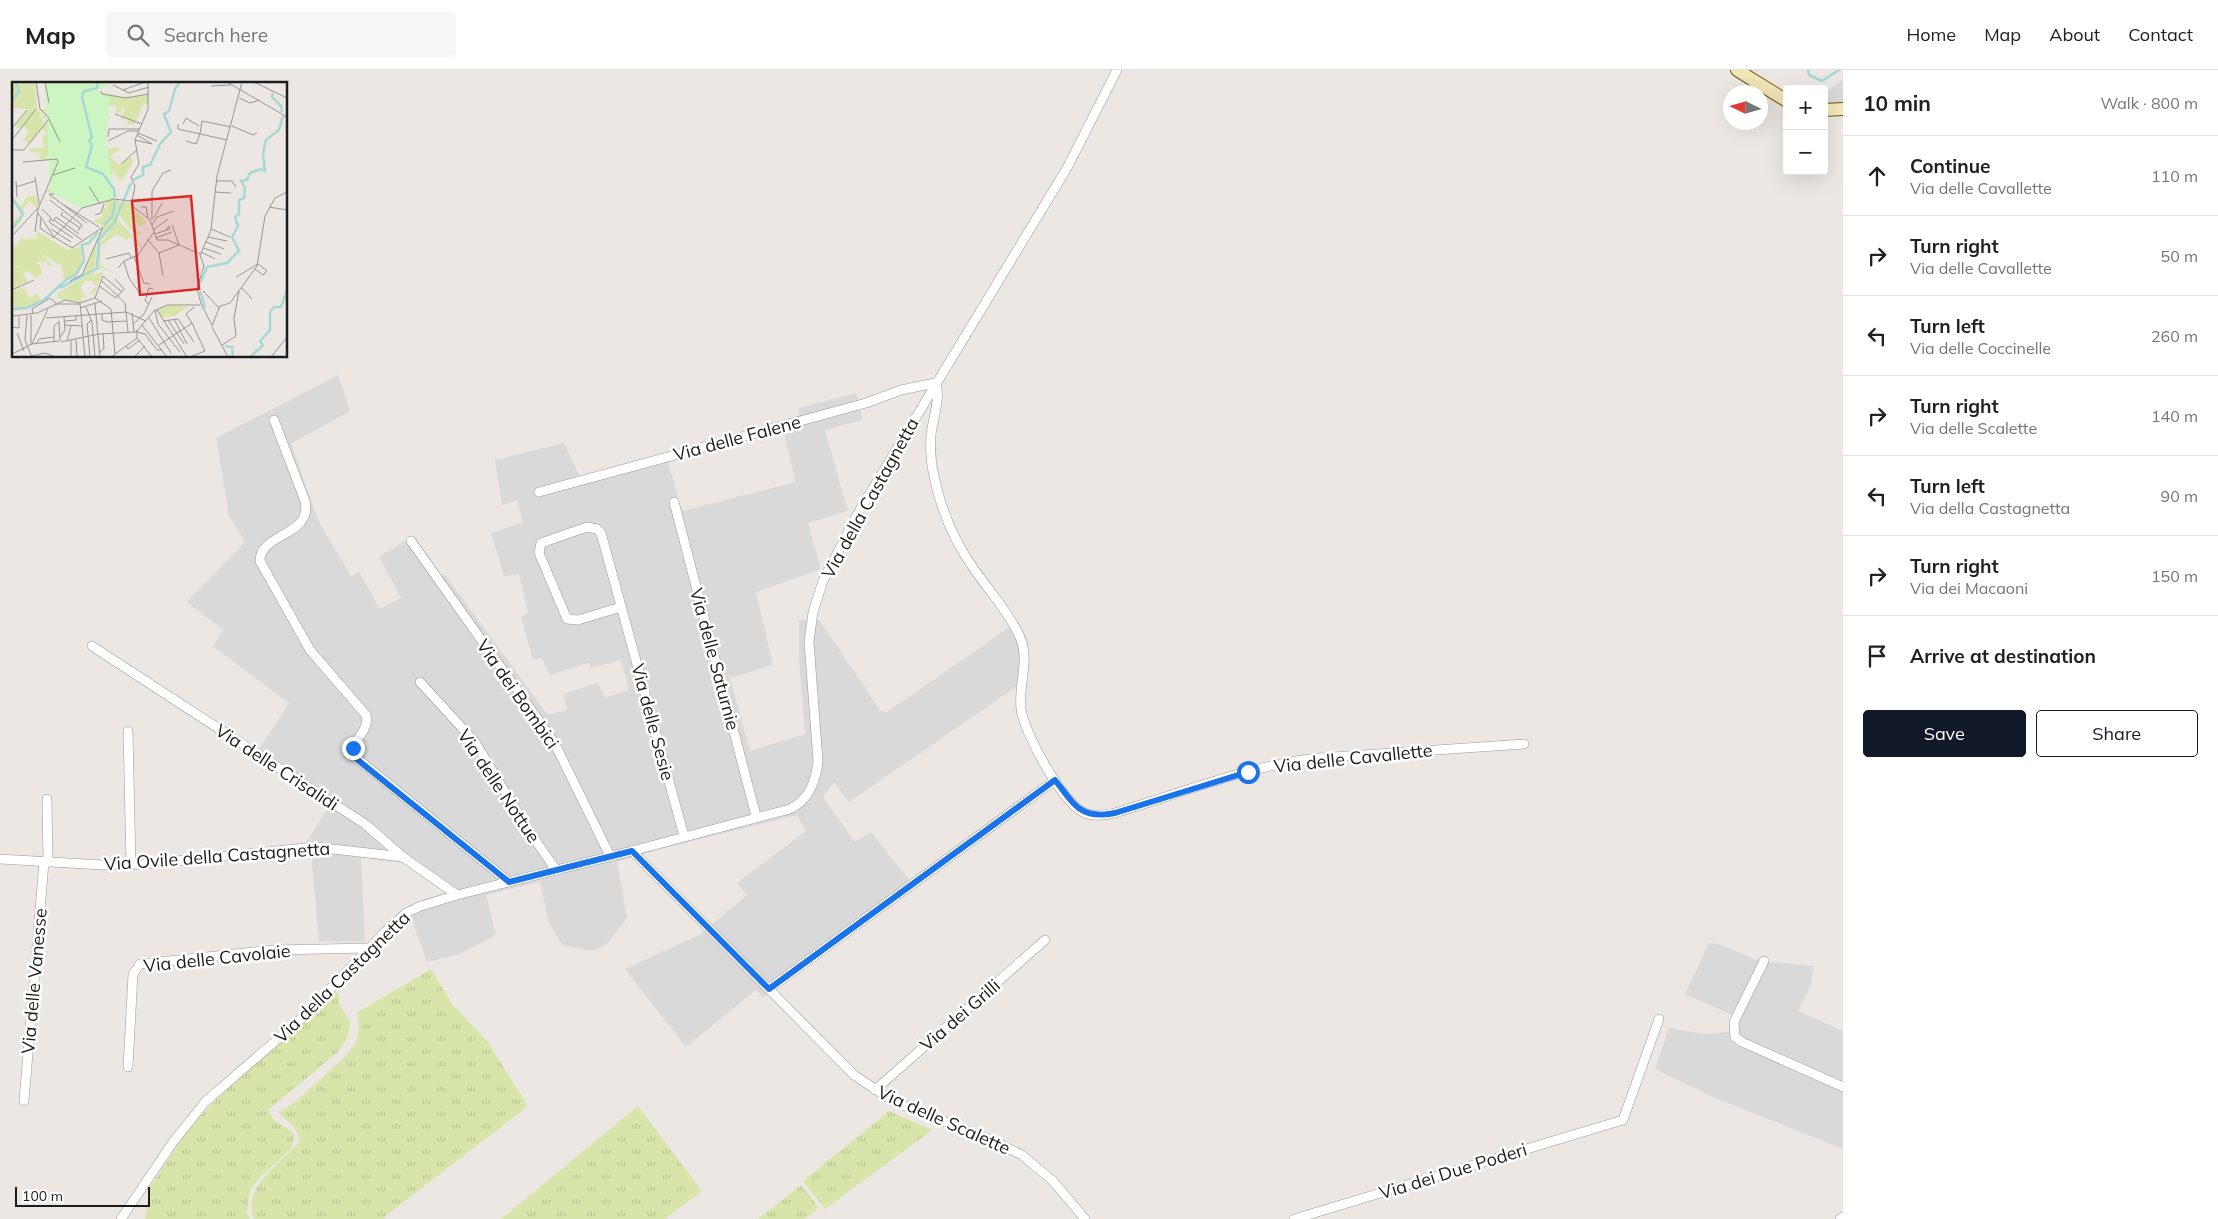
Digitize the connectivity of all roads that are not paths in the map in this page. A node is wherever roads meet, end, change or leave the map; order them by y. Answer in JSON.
{"nodes":[{"id":1,"x":1117,"y":70,"type":"edge"},
{"id":2,"x":1737,"y":70,"type":"edge"},
{"id":3,"x":1783,"y":99,"type":"edge"},
{"id":4,"x":1843,"y":109,"type":"edge"},
{"id":5,"x":1828,"y":110,"type":"edge"},
{"id":6,"x":935,"y":383,"type":"junction"},
{"id":7,"x":274,"y":420,"type":"dead end"},
{"id":8,"x":539,"y":492,"type":"dead end"},
{"id":9,"x":674,"y":502,"type":"dead end"},
{"id":10,"x":411,"y":541,"type":"dead end"},
{"id":11,"x":621,"y":607,"type":"junction"},
{"id":12,"x":92,"y":646,"type":"dead end"},
{"id":13,"x":420,"y":682,"type":"dead end"},
{"id":14,"x":128,"y":732,"type":"dead end"},
{"id":15,"x":1524,"y":744,"type":"dead end"},
{"id":16,"x":1055,"y":780,"type":"junction"},
{"id":17,"x":47,"y":799,"type":"dead end"},
{"id":18,"x":756,"y":816,"type":"junction"},
{"id":19,"x":684,"y":836,"type":"junction"},
{"id":20,"x":632,"y":851,"type":"junction"},
{"id":21,"x":610,"y":856,"type":"junction"},
{"id":22,"x":403,"y":857,"type":"junction"},
{"id":23,"x":0,"y":860,"type":"edge"},
{"id":24,"x":46,"y":862,"type":"junction"},
{"id":25,"x":131,"y":865,"type":"junction"},
{"id":26,"x":556,"y":870,"type":"junction"},
{"id":27,"x":509,"y":882,"type":"junction"},
{"id":28,"x":457,"y":895,"type":"junction"},
{"id":29,"x":1045,"y":940,"type":"dead end"},
{"id":30,"x":370,"y":948,"type":"junction"},
{"id":31,"x":1764,"y":961,"type":"dead end"},
{"id":32,"x":769,"y":989,"type":"junction"},
{"id":33,"x":1659,"y":1019,"type":"dead end"},
{"id":34,"x":128,"y":1067,"type":"dead end"},
{"id":35,"x":1843,"y":1087,"type":"edge"},
{"id":36,"x":875,"y":1090,"type":"junction"},
{"id":37,"x":24,"y":1101,"type":"dead end"},
{"id":38,"x":121,"y":1219,"type":"edge"},
{"id":39,"x":1084,"y":1219,"type":"edge"},
{"id":40,"x":1294,"y":1219,"type":"edge"}],
"edges":[{"from":1,"to":6,"type":"street","name":"Via della Castagnetta"},
{"from":2,"to":3,"type":"main road"},
{"from":4,"to":5,"type":"main road"},
{"from":6,"to":8,"type":"street","name":"Via delle Falene"},
{"from":6,"to":16,"type":"street","name":"Via delle Cavallette"},
{"from":6,"to":18,"type":"street","name":"Via della Castagnetta"},
{"from":7,"to":27,"type":"street"},
{"from":9,"to":18,"type":"street","name":"Via delle Saturnie"},
{"from":10,"to":21,"type":"street","name":"Via dei Bombici"},
{"from":11,"to":11,"type":"street","name":"Via delle Sesie"},
{"from":11,"to":19,"type":"street","name":"Via delle Sesie"},
{"from":12,"to":22,"type":"street","name":"Via delle Crisalidi"},
{"from":13,"to":26,"type":"street","name":"Via delle Nottue"},
{"from":14,"to":25,"type":"street"},
{"from":15,"to":16,"type":"street","name":"Via delle Cavallette"},
{"from":16,"to":32,"type":"street"},
{"from":17,"to":24,"type":"street","name":"Via delle Vanesse"},
{"from":18,"to":19,"type":"street","name":"Via della Castagnetta"},
{"from":19,"to":20,"type":"street","name":"Via della Castagnetta"},
{"from":20,"to":21,"type":"street","name":"Via della Castagnetta"},
{"from":20,"to":32,"type":"street","name":"Via delle Scalette"},
{"from":21,"to":26,"type":"street","name":"Via della Castagnetta"},
{"from":22,"to":25,"type":"street","name":"Via Ovile della Castagnetta"},
{"from":22,"to":28,"type":"street","name":"Via delle Crisalidi"},
{"from":23,"to":24,"type":"street","name":"Via Ovile della Castagnetta"},
{"from":24,"to":25,"type":"street","name":"Via Ovile della Castagnetta"},
{"from":24,"to":37,"type":"street","name":"Via delle Vanesse"},
{"from":26,"to":27,"type":"street","name":"Via della Castagnetta"},
{"from":27,"to":28,"type":"street","name":"Via della Castagnetta"},
{"from":28,"to":30,"type":"street","name":"Via della Castagnetta"},
{"from":29,"to":36,"type":"street","name":"Via dei Grilli"},
{"from":30,"to":34,"type":"street","name":"Via delle Cavolaie"},
{"from":30,"to":38,"type":"street","name":"Via della Castagnetta"},
{"from":31,"to":35,"type":"street"},
{"from":32,"to":36,"type":"street","name":"Via delle Scalette"},
{"from":33,"to":40,"type":"street","name":"Via dei Due Poderi"},
{"from":36,"to":39,"type":"street","name":"Via delle Scalette"}]}
